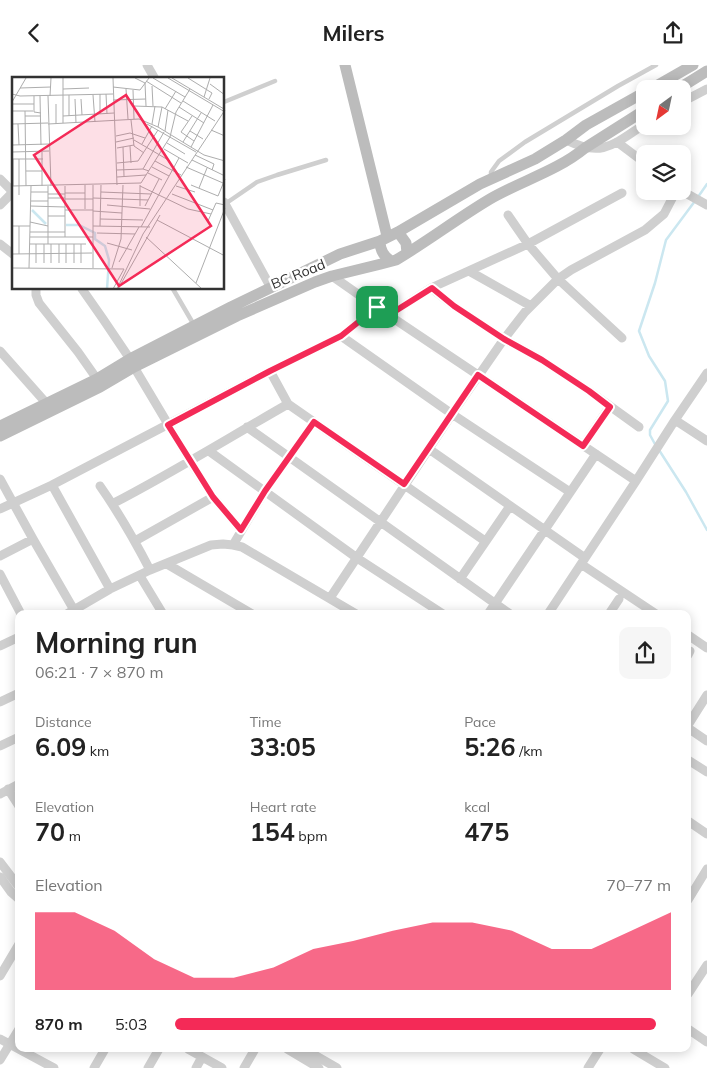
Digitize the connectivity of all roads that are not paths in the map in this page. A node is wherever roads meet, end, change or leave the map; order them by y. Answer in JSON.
{"nodes":[{"id":1,"x":147,"y":65,"type":"edge"},
{"id":2,"x":344,"y":65,"type":"edge"},
{"id":3,"x":656,"y":65,"type":"edge"},
{"id":4,"x":693,"y":65,"type":"edge"},
{"id":5,"x":707,"y":71,"type":"edge"},
{"id":6,"x":154,"y":77,"type":"edge"},
{"id":7,"x":667,"y":80,"type":"edge"},
{"id":8,"x":275,"y":81,"type":"dead end"},
{"id":9,"x":691,"y":81,"type":"edge"},
{"id":10,"x":707,"y":89,"type":"edge"},
{"id":11,"x":636,"y":97,"type":"edge"},
{"id":12,"x":691,"y":97,"type":"edge"},
{"id":13,"x":225,"y":102,"type":"edge"},
{"id":14,"x":636,"y":116,"type":"edge"},
{"id":15,"x":636,"y":130,"type":"edge"},
{"id":16,"x":566,"y":140,"type":"junction"},
{"id":17,"x":617,"y":142,"type":"junction"},
{"id":18,"x":585,"y":148,"type":"junction"},
{"id":19,"x":636,"y":156,"type":"edge"},
{"id":20,"x":326,"y":160,"type":"dead end"},
{"id":21,"x":0,"y":179,"type":"edge"},
{"id":22,"x":490,"y":180,"type":"junction"},
{"id":23,"x":12,"y":192,"type":"edge"},
{"id":24,"x":622,"y":193,"type":"dead end"},
{"id":25,"x":12,"y":194,"type":"edge"},
{"id":26,"x":691,"y":196,"type":"edge"},
{"id":27,"x":671,"y":200,"type":"edge"},
{"id":28,"x":225,"y":203,"type":"edge"},
{"id":29,"x":0,"y":205,"type":"edge"},
{"id":30,"x":707,"y":205,"type":"edge"},
{"id":31,"x":225,"y":206,"type":"edge"},
{"id":32,"x":508,"y":215,"type":"dead end"},
{"id":33,"x":388,"y":236,"type":"junction"},
{"id":34,"x":0,"y":244,"type":"edge"},
{"id":35,"x":528,"y":244,"type":"junction"},
{"id":36,"x":12,"y":253,"type":"edge"},
{"id":37,"x":407,"y":253,"type":"junction"},
{"id":38,"x":391,"y":261,"type":"junction"},
{"id":39,"x":470,"y":271,"type":"junction"},
{"id":40,"x":332,"y":276,"type":"junction"},
{"id":41,"x":558,"y":279,"type":"junction"},
{"id":42,"x":271,"y":288,"type":"junction"},
{"id":43,"x":432,"y":288,"type":"junction"},
{"id":44,"x":36,"y":290,"type":"edge"},
{"id":45,"x":83,"y":290,"type":"edge"},
{"id":46,"x":174,"y":290,"type":"edge"},
{"id":47,"x":531,"y":306,"type":"junction"},
{"id":48,"x":377,"y":307,"type":"junction"},
{"id":49,"x":389,"y":315,"type":"junction"},
{"id":50,"x":194,"y":326,"type":"junction"},
{"id":51,"x":341,"y":336,"type":"junction"},
{"id":52,"x":622,"y":338,"type":"dead end"},
{"id":53,"x":504,"y":339,"type":"junction"},
{"id":54,"x":0,"y":351,"type":"edge"},
{"id":55,"x":132,"y":363,"type":"junction"},
{"id":56,"x":270,"y":371,"type":"junction"},
{"id":57,"x":707,"y":373,"type":"edge"},
{"id":58,"x":478,"y":375,"type":"junction"},
{"id":59,"x":97,"y":379,"type":"junction"},
{"id":60,"x":46,"y":403,"type":"junction"},
{"id":61,"x":288,"y":404,"type":"junction"},
{"id":62,"x":610,"y":407,"type":"junction"},
{"id":63,"x":452,"y":414,"type":"junction"},
{"id":64,"x":675,"y":420,"type":"junction"},
{"id":65,"x":314,"y":422,"type":"junction"},
{"id":66,"x":168,"y":425,"type":"junction"},
{"id":67,"x":0,"y":426,"type":"edge"},
{"id":68,"x":247,"y":427,"type":"junction"},
{"id":69,"x":639,"y":427,"type":"dead end"},
{"id":70,"x":0,"y":436,"type":"edge"},
{"id":71,"x":707,"y":441,"type":"edge"},
{"id":72,"x":583,"y":446,"type":"junction"},
{"id":73,"x":429,"y":449,"type":"junction"},
{"id":74,"x":209,"y":451,"type":"junction"},
{"id":75,"x":596,"y":454,"type":"junction"},
{"id":76,"x":290,"y":457,"type":"junction"},
{"id":77,"x":190,"y":461,"type":"junction"},
{"id":78,"x":0,"y":479,"type":"edge"},
{"id":79,"x":636,"y":481,"type":"junction"},
{"id":80,"x":404,"y":484,"type":"junction"},
{"id":81,"x":52,"y":485,"type":"junction"},
{"id":82,"x":100,"y":486,"type":"dead end"},
{"id":83,"x":265,"y":491,"type":"junction"},
{"id":84,"x":570,"y":492,"type":"junction"},
{"id":85,"x":213,"y":497,"type":"junction"},
{"id":86,"x":13,"y":502,"type":"junction"},
{"id":87,"x":112,"y":504,"type":"junction"},
{"id":88,"x":510,"y":506,"type":"junction"},
{"id":89,"x":0,"y":509,"type":"edge"},
{"id":90,"x":380,"y":522,"type":"junction"},
{"id":91,"x":241,"y":530,"type":"junction"},
{"id":92,"x":544,"y":530,"type":"junction"},
{"id":93,"x":33,"y":539,"type":"junction"},
{"id":94,"x":135,"y":541,"type":"junction"},
{"id":95,"x":484,"y":541,"type":"junction"},
{"id":96,"x":233,"y":545,"type":"junction"},
{"id":97,"x":0,"y":556,"type":"edge"},
{"id":98,"x":357,"y":558,"type":"junction"},
{"id":99,"x":583,"y":561,"type":"junction"},
{"id":100,"x":167,"y":563,"type":"junction"},
{"id":101,"x":150,"y":570,"type":"junction"},
{"id":102,"x":0,"y":574,"type":"edge"},
{"id":103,"x":140,"y":576,"type":"junction"},
{"id":104,"x":460,"y":579,"type":"junction"},
{"id":105,"x":110,"y":589,"type":"junction"},
{"id":106,"x":330,"y":599,"type":"junction"},
{"id":107,"x":619,"y":599,"type":"dead end"},
{"id":108,"x":495,"y":603,"type":"junction"},
{"id":109,"x":19,"y":610,"type":"edge"},
{"id":110,"x":69,"y":610,"type":"edge"},
{"id":111,"x":73,"y":610,"type":"edge"},
{"id":112,"x":160,"y":610,"type":"edge"},
{"id":113,"x":245,"y":610,"type":"edge"},
{"id":114,"x":349,"y":610,"type":"edge"},
{"id":115,"x":437,"y":610,"type":"edge"},
{"id":116,"x":491,"y":610,"type":"edge"},
{"id":117,"x":505,"y":610,"type":"edge"},
{"id":118,"x":551,"y":610,"type":"edge"},
{"id":119,"x":612,"y":610,"type":"edge"},
{"id":120,"x":650,"y":610,"type":"edge"},
{"id":121,"x":691,"y":637,"type":"edge"},
{"id":122,"x":15,"y":639,"type":"edge"},
{"id":123,"x":0,"y":646,"type":"edge"},
{"id":124,"x":707,"y":648,"type":"edge"},
{"id":125,"x":15,"y":695,"type":"edge"},
{"id":126,"x":707,"y":695,"type":"edge"},
{"id":127,"x":0,"y":702,"type":"edge"},
{"id":128,"x":691,"y":719,"type":"edge"},
{"id":129,"x":691,"y":726,"type":"edge"},
{"id":130,"x":15,"y":739,"type":"edge"},
{"id":131,"x":707,"y":741,"type":"edge"},
{"id":132,"x":0,"y":746,"type":"edge"},
{"id":133,"x":691,"y":762,"type":"edge"},
{"id":134,"x":707,"y":772,"type":"edge"},
{"id":135,"x":4,"y":791,"type":"edge"},
{"id":136,"x":15,"y":802,"type":"edge"},
{"id":137,"x":691,"y":823,"type":"edge"},
{"id":138,"x":707,"y":834,"type":"edge"},
{"id":139,"x":0,"y":862,"type":"edge"},
{"id":140,"x":707,"y":869,"type":"edge"},
{"id":141,"x":15,"y":882,"type":"edge"},
{"id":142,"x":2,"y":885,"type":"edge"},
{"id":143,"x":691,"y":895,"type":"edge"},
{"id":144,"x":15,"y":896,"type":"edge"},
{"id":145,"x":15,"y":951,"type":"edge"},
{"id":146,"x":707,"y":965,"type":"edge"},
{"id":147,"x":0,"y":976,"type":"edge"},
{"id":148,"x":691,"y":989,"type":"edge"},
{"id":149,"x":691,"y":1031,"type":"edge"},
{"id":150,"x":15,"y":1036,"type":"edge"},
{"id":151,"x":0,"y":1039,"type":"edge"},
{"id":152,"x":707,"y":1041,"type":"edge"},
{"id":153,"x":10,"y":1044,"type":"junction"},
{"id":154,"x":15,"y":1047,"type":"edge"},
{"id":155,"x":24,"y":1052,"type":"edge"},
{"id":156,"x":103,"y":1052,"type":"edge"},
{"id":157,"x":157,"y":1052,"type":"edge"},
{"id":158,"x":193,"y":1052,"type":"edge"},
{"id":159,"x":252,"y":1052,"type":"edge"},
{"id":160,"x":291,"y":1052,"type":"edge"},
{"id":161,"x":309,"y":1052,"type":"edge"},
{"id":162,"x":598,"y":1052,"type":"edge"},
{"id":163,"x":650,"y":1053,"type":"edge"},
{"id":164,"x":202,"y":1057,"type":"junction"},
{"id":165,"x":0,"y":1060,"type":"edge"},
{"id":166,"x":48,"y":1066,"type":"edge"},
{"id":167,"x":94,"y":1068,"type":"edge"},
{"id":168,"x":148,"y":1068,"type":"edge"},
{"id":169,"x":196,"y":1068,"type":"edge"},
{"id":170,"x":222,"y":1068,"type":"edge"},
{"id":171,"x":244,"y":1068,"type":"edge"},
{"id":172,"x":319,"y":1068,"type":"edge"},
{"id":173,"x":336,"y":1068,"type":"edge"},
{"id":174,"x":588,"y":1068,"type":"edge"},
{"id":175,"x":665,"y":1068,"type":"edge"}],
"edges":[{"from":1,"to":6,"type":"street"},
{"from":2,"to":33,"type":"street"},
{"from":3,"to":22,"type":"lane"},
{"from":4,"to":7,"type":"street"},
{"from":5,"to":9,"type":"street"},
{"from":8,"to":13,"type":"lane"},
{"from":10,"to":12,"type":"street"},
{"from":11,"to":16,"type":"street"},
{"from":14,"to":18,"type":"street","name":"BC Road"},
{"from":15,"to":17,"type":"street"},
{"from":16,"to":18,"type":"street"},
{"from":16,"to":22,"type":"street"},
{"from":17,"to":18,"type":"street"},
{"from":17,"to":19,"type":"street"},
{"from":18,"to":37,"type":"street","name":"BC Road"},
{"from":20,"to":28,"type":"lane"},
{"from":21,"to":23,"type":"street"},
{"from":22,"to":33,"type":"street"},
{"from":24,"to":35,"type":"street"},
{"from":25,"to":29,"type":"street"},
{"from":26,"to":30,"type":"street"},
{"from":27,"to":41,"type":"street"},
{"from":31,"to":42,"type":"street"},
{"from":32,"to":35,"type":"street"},
{"from":33,"to":37,"type":"street"},
{"from":33,"to":38,"type":"street"},
{"from":33,"to":42,"type":"street"},
{"from":34,"to":36,"type":"street"},
{"from":35,"to":39,"type":"street"},
{"from":35,"to":41,"type":"street"},
{"from":37,"to":38,"type":"street","name":"BC Road"},
{"from":38,"to":40,"type":"street","name":"BC Road"},
{"from":39,"to":43,"type":"street"},
{"from":39,"to":47,"type":"street"},
{"from":40,"to":48,"type":"street"},
{"from":40,"to":55,"type":"street","name":"BC Road"},
{"from":41,"to":47,"type":"street"},
{"from":41,"to":52,"type":"street"},
{"from":42,"to":50,"type":"street"},
{"from":43,"to":49,"type":"street"},
{"from":43,"to":53,"type":"street"},
{"from":44,"to":59,"type":"street"},
{"from":45,"to":55,"type":"street"},
{"from":46,"to":50,"type":"lane"},
{"from":47,"to":53,"type":"street"},
{"from":48,"to":49,"type":"street"},
{"from":48,"to":51,"type":"street"},
{"from":49,"to":58,"type":"street"},
{"from":50,"to":55,"type":"street"},
{"from":51,"to":56,"type":"street"},
{"from":51,"to":63,"type":"street"},
{"from":53,"to":58,"type":"street"},
{"from":53,"to":62,"type":"street"},
{"from":54,"to":60,"type":"street"},
{"from":55,"to":59,"type":"street"},
{"from":55,"to":66,"type":"street"},
{"from":55,"to":70,"type":"street","name":"BC Road"},
{"from":56,"to":61,"type":"street"},
{"from":56,"to":66,"type":"street"},
{"from":57,"to":64,"type":"street"},
{"from":58,"to":63,"type":"street"},
{"from":58,"to":72,"type":"street"},
{"from":59,"to":60,"type":"street"},
{"from":60,"to":67,"type":"street"},
{"from":61,"to":65,"type":"street"},
{"from":61,"to":68,"type":"street"},
{"from":62,"to":69,"type":"street"},
{"from":62,"to":72,"type":"street"},
{"from":63,"to":73,"type":"street"},
{"from":63,"to":84,"type":"street"},
{"from":64,"to":71,"type":"street"},
{"from":64,"to":79,"type":"street"},
{"from":65,"to":76,"type":"street"},
{"from":65,"to":80,"type":"street"},
{"from":66,"to":77,"type":"street"},
{"from":66,"to":81,"type":"street"},
{"from":68,"to":74,"type":"street"},
{"from":68,"to":76,"type":"street"},
{"from":72,"to":75,"type":"street"},
{"from":73,"to":80,"type":"street"},
{"from":73,"to":88,"type":"street"},
{"from":74,"to":77,"type":"street"},
{"from":74,"to":83,"type":"street"},
{"from":75,"to":79,"type":"street"},
{"from":75,"to":84,"type":"street"},
{"from":76,"to":83,"type":"street"},
{"from":76,"to":90,"type":"street"},
{"from":77,"to":85,"type":"street"},
{"from":77,"to":87,"type":"street"},
{"from":78,"to":86,"type":"street"},
{"from":79,"to":99,"type":"street"},
{"from":80,"to":90,"type":"street"},
{"from":80,"to":95,"type":"street"},
{"from":81,"to":86,"type":"street"},
{"from":81,"to":105,"type":"street"},
{"from":82,"to":87,"type":"street"},
{"from":83,"to":91,"type":"street"},
{"from":83,"to":98,"type":"street"},
{"from":84,"to":92,"type":"street"},
{"from":85,"to":91,"type":"street"},
{"from":85,"to":94,"type":"street"},
{"from":86,"to":89,"type":"street"},
{"from":86,"to":93,"type":"street"},
{"from":87,"to":94,"type":"street"},
{"from":88,"to":92,"type":"street"},
{"from":88,"to":95,"type":"street"},
{"from":90,"to":98,"type":"street"},
{"from":90,"to":104,"type":"street"},
{"from":91,"to":96,"type":"street"},
{"from":92,"to":99,"type":"street"},
{"from":92,"to":108,"type":"street"},
{"from":93,"to":97,"type":"street"},
{"from":93,"to":110,"type":"street"},
{"from":94,"to":101,"type":"street"},
{"from":95,"to":104,"type":"street"},
{"from":96,"to":100,"type":"street"},
{"from":96,"to":106,"type":"street"},
{"from":98,"to":106,"type":"street"},
{"from":98,"to":115,"type":"street"},
{"from":99,"to":118,"type":"street"},
{"from":99,"to":120,"type":"street"},
{"from":100,"to":101,"type":"street"},
{"from":100,"to":113,"type":"street"},
{"from":101,"to":103,"type":"street"},
{"from":102,"to":109,"type":"street"},
{"from":103,"to":105,"type":"street"},
{"from":103,"to":112,"type":"street"},
{"from":104,"to":108,"type":"street"},
{"from":105,"to":111,"type":"street"},
{"from":106,"to":114,"type":"street"},
{"from":107,"to":119,"type":"street"},
{"from":108,"to":116,"type":"street"},
{"from":108,"to":117,"type":"street"},
{"from":121,"to":124,"type":"street"},
{"from":122,"to":123,"type":"street"},
{"from":125,"to":127,"type":"street"},
{"from":126,"to":128,"type":"street"},
{"from":129,"to":131,"type":"street"},
{"from":130,"to":132,"type":"street"},
{"from":133,"to":134,"type":"street"},
{"from":135,"to":136,"type":"street"},
{"from":137,"to":138,"type":"street"},
{"from":139,"to":141,"type":"street"},
{"from":140,"to":143,"type":"street"},
{"from":142,"to":144,"type":"street"},
{"from":145,"to":147,"type":"street"},
{"from":146,"to":148,"type":"street"},
{"from":149,"to":152,"type":"street"},
{"from":150,"to":153,"type":"street"},
{"from":151,"to":153,"type":"street"},
{"from":153,"to":154,"type":"street"},
{"from":153,"to":165,"type":"street"},
{"from":155,"to":166,"type":"street"},
{"from":156,"to":167,"type":"street"},
{"from":157,"to":168,"type":"street"},
{"from":158,"to":164,"type":"street"},
{"from":159,"to":171,"type":"street"},
{"from":160,"to":172,"type":"street"},
{"from":161,"to":173,"type":"street"},
{"from":162,"to":174,"type":"street"},
{"from":163,"to":175,"type":"street"},
{"from":164,"to":169,"type":"street"},
{"from":164,"to":170,"type":"street"}]}
